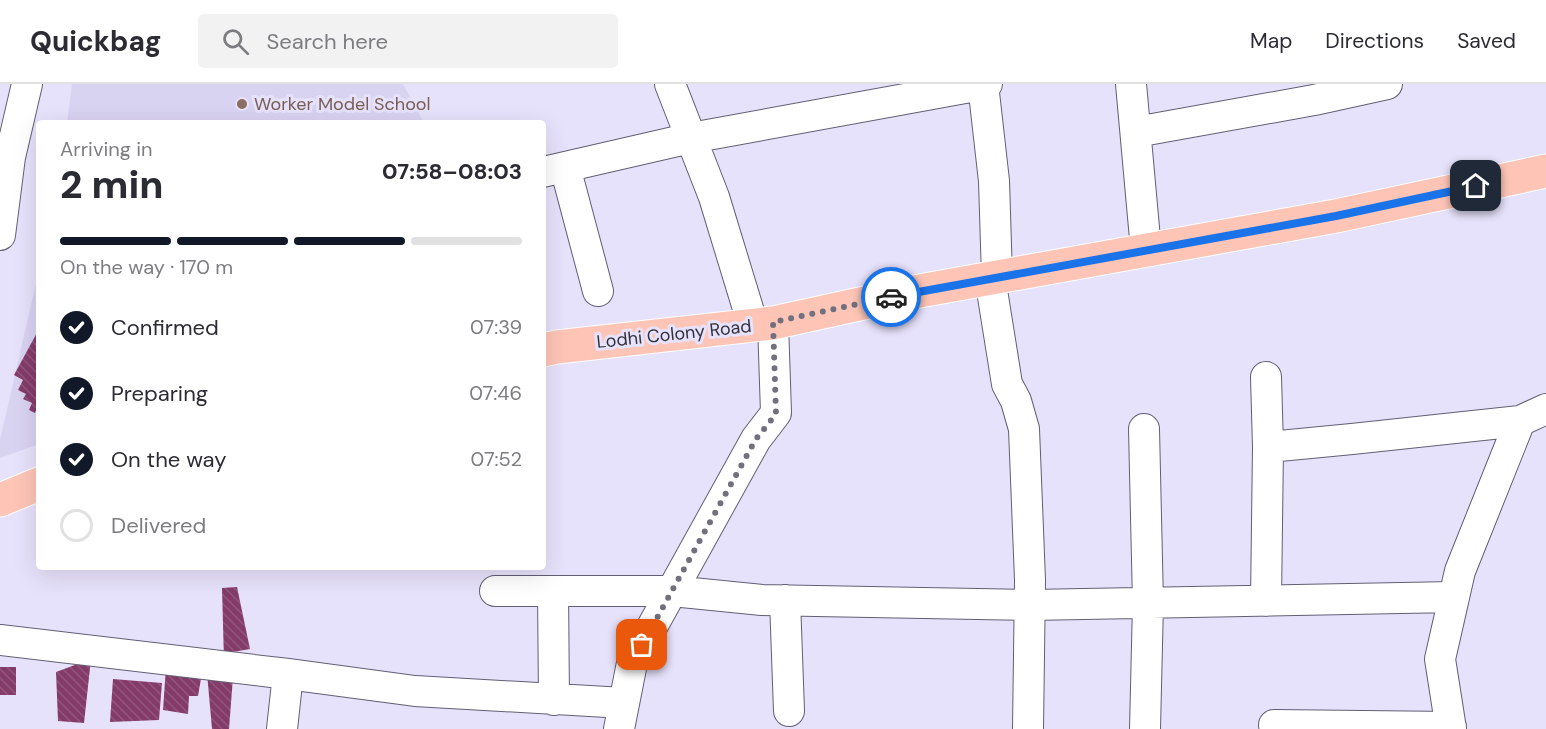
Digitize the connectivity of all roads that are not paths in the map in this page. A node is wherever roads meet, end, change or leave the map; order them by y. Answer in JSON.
{"nodes":[{"id":1,"x":27,"y":84,"type":"edge"},
{"id":2,"x":669,"y":84,"type":"edge"},
{"id":3,"x":984,"y":84,"type":"edge"},
{"id":4,"x":1131,"y":84,"type":"edge"},
{"id":5,"x":1386,"y":84,"type":"edge"},
{"id":6,"x":1136,"y":132,"type":"junction"},
{"id":7,"x":691,"y":138,"type":"junction"},
{"id":8,"x":554,"y":170,"type":"edge"},
{"id":9,"x":1546,"y":171,"type":"edge"},
{"id":10,"x":0,"y":235,"type":"edge"},
{"id":11,"x":1146,"y":250,"type":"junction"},
{"id":12,"x":994,"y":277,"type":"junction"},
{"id":13,"x":598,"y":291,"type":"dead end"},
{"id":14,"x":763,"y":324,"type":"junction"},
{"id":15,"x":546,"y":349,"type":"edge"},
{"id":16,"x":1266,"y":377,"type":"dead end"},
{"id":17,"x":1533,"y":415,"type":"edge"},
{"id":18,"x":1144,"y":429,"type":"dead end"},
{"id":19,"x":1268,"y":447,"type":"junction"},
{"id":20,"x":36,"y":485,"type":"edge"},
{"id":21,"x":0,"y":500,"type":"edge"},
{"id":22,"x":495,"y":591,"type":"dead end"},
{"id":23,"x":553,"y":591,"type":"junction"},
{"id":24,"x":672,"y":591,"type":"junction"},
{"id":25,"x":1454,"y":597,"type":"junction"},
{"id":26,"x":785,"y":600,"type":"junction"},
{"id":27,"x":1266,"y":601,"type":"junction"},
{"id":28,"x":1148,"y":603,"type":"junction"},
{"id":29,"x":1030,"y":605,"type":"junction"},
{"id":30,"x":0,"y":640,"type":"edge"},
{"id":31,"x":288,"y":674,"type":"junction"},
{"id":32,"x":554,"y":700,"type":"junction"},
{"id":33,"x":789,"y":711,"type":"dead end"},
{"id":34,"x":622,"y":716,"type":"edge"},
{"id":35,"x":1274,"y":725,"type":"dead end"},
{"id":36,"x":1451,"y":728,"type":"edge"},
{"id":37,"x":282,"y":729,"type":"edge"},
{"id":38,"x":1028,"y":729,"type":"edge"},
{"id":39,"x":1145,"y":729,"type":"edge"}],
"edges":[{"from":1,"to":10,"type":"street"},
{"from":2,"to":7,"type":"street"},
{"from":3,"to":7,"type":"street"},
{"from":3,"to":12,"type":"street"},
{"from":4,"to":6,"type":"street"},
{"from":5,"to":6,"type":"street"},
{"from":6,"to":11,"type":"street"},
{"from":7,"to":8,"type":"street"},
{"from":7,"to":14,"type":"street"},
{"from":8,"to":13,"type":"street"},
{"from":9,"to":11,"type":"main road","name":"Lodhi Colony Road"},
{"from":11,"to":12,"type":"main road","name":"Lodhi Colony Road"},
{"from":12,"to":14,"type":"main road","name":"Lodhi Colony Road"},
{"from":12,"to":29,"type":"street"},
{"from":14,"to":15,"type":"main road","name":"Lodhi Colony Road"},
{"from":14,"to":24,"type":"street"},
{"from":16,"to":19,"type":"street"},
{"from":17,"to":19,"type":"street"},
{"from":17,"to":25,"type":"street"},
{"from":18,"to":28,"type":"street"},
{"from":19,"to":27,"type":"street"},
{"from":20,"to":21,"type":"main road"},
{"from":22,"to":23,"type":"street"},
{"from":23,"to":24,"type":"street"},
{"from":23,"to":32,"type":"street"},
{"from":24,"to":26,"type":"street"},
{"from":24,"to":34,"type":"street"},
{"from":25,"to":27,"type":"street"},
{"from":25,"to":36,"type":"street"},
{"from":26,"to":29,"type":"street"},
{"from":26,"to":33,"type":"street"},
{"from":27,"to":28,"type":"street"},
{"from":28,"to":29,"type":"street"},
{"from":28,"to":39,"type":"street"},
{"from":29,"to":38,"type":"street"},
{"from":30,"to":31,"type":"street"},
{"from":31,"to":32,"type":"street"},
{"from":31,"to":37,"type":"street"},
{"from":32,"to":34,"type":"street"},
{"from":35,"to":36,"type":"street"}]}
